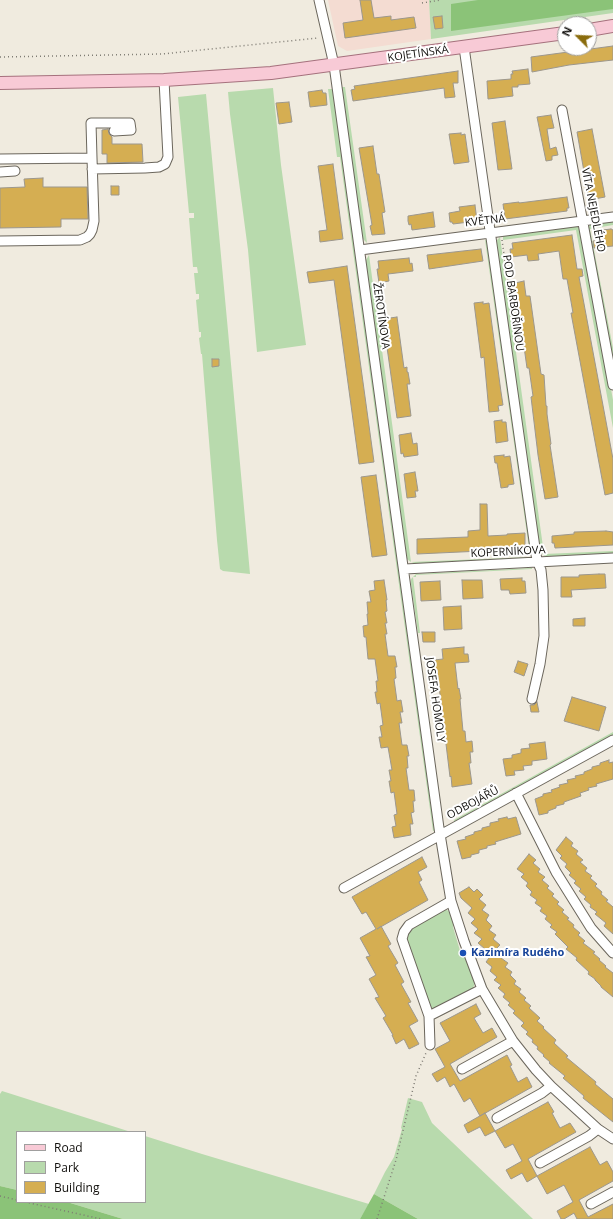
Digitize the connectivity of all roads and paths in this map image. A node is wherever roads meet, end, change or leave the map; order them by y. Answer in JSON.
{"nodes":[{"id":1,"x":319,"y":0,"type":"edge"},
{"id":2,"x":441,"y":0,"type":"edge"},
{"id":3,"x":422,"y":3,"type":"dead end"},
{"id":4,"x":597,"y":25,"type":"edge"},
{"id":5,"x":613,"y":26,"type":"edge"},
{"id":6,"x":557,"y":28,"type":"edge"},
{"id":7,"x":328,"y":37,"type":"junction"},
{"id":8,"x":464,"y":47,"type":"junction"},
{"id":9,"x":0,"y":57,"type":"edge"},
{"id":10,"x":334,"y":66,"type":"junction"},
{"id":11,"x":164,"y":80,"type":"junction"},
{"id":12,"x":0,"y":83,"type":"edge"},
{"id":13,"x":562,"y":110,"type":"dead end"},
{"id":14,"x":114,"y":131,"type":"dead end"},
{"id":15,"x":92,"y":158,"type":"junction"},
{"id":16,"x":0,"y":159,"type":"edge"},
{"id":17,"x":92,"y":169,"type":"junction"},
{"id":18,"x":15,"y":171,"type":"dead end"},
{"id":19,"x":0,"y":172,"type":"edge"},
{"id":20,"x":613,"y":217,"type":"edge"},
{"id":21,"x":582,"y":221,"type":"junction"},
{"id":22,"x":491,"y":233,"type":"junction"},
{"id":23,"x":0,"y":241,"type":"edge"},
{"id":24,"x":360,"y":250,"type":"junction"},
{"id":25,"x":613,"y":385,"type":"edge"},
{"id":26,"x":613,"y":558,"type":"edge"},
{"id":27,"x":538,"y":563,"type":"junction"},
{"id":28,"x":404,"y":569,"type":"junction"},
{"id":29,"x":532,"y":699,"type":"dead end"},
{"id":30,"x":613,"y":740,"type":"edge"},
{"id":31,"x":516,"y":793,"type":"junction"},
{"id":32,"x":441,"y":834,"type":"junction"},
{"id":33,"x":344,"y":888,"type":"dead end"},
{"id":34,"x":451,"y":901,"type":"junction"},
{"id":35,"x":613,"y":953,"type":"edge"},
{"id":36,"x":482,"y":989,"type":"junction"},
{"id":37,"x":429,"y":1016,"type":"junction"},
{"id":38,"x":513,"y":1041,"type":"junction"},
{"id":39,"x":430,"y":1045,"type":"joint"},
{"id":40,"x":462,"y":1069,"type":"dead end"},
{"id":41,"x":551,"y":1086,"type":"junction"},
{"id":42,"x":497,"y":1118,"type":"dead end"},
{"id":43,"x":598,"y":1129,"type":"junction"},
{"id":44,"x":613,"y":1139,"type":"edge"},
{"id":45,"x":540,"y":1163,"type":"dead end"},
{"id":46,"x":613,"y":1192,"type":"edge"},
{"id":47,"x":0,"y":1196,"type":"edge"},
{"id":48,"x":16,"y":1200,"type":"edge"},
{"id":49,"x":29,"y":1203,"type":"edge"},
{"id":50,"x":591,"y":1204,"type":"dead end"},
{"id":51,"x":101,"y":1219,"type":"edge"},
{"id":52,"x":377,"y":1219,"type":"edge"}],
"edges":[{"from":1,"to":7,"type":"street","name":"ŽEROTÍNOVA"},
{"from":2,"to":3,"type":"path"},
{"from":4,"to":5,"type":"main road"},
{"from":6,"to":8,"type":"main road","name":"KOJETÍNSKÁ"},
{"from":7,"to":9,"type":"path"},
{"from":7,"to":10,"type":"street","name":"ŽEROTÍNOVA"},
{"from":8,"to":10,"type":"main road","name":"KOJETÍNSKÁ"},
{"from":8,"to":22,"type":"street","name":"POD BARBOŘINOU"},
{"from":10,"to":11,"type":"main road","name":"KOJETÍNSKÁ"},
{"from":10,"to":24,"type":"street","name":"ŽEROTÍNOVA"},
{"from":11,"to":12,"type":"main road","name":"KOJETÍNSKÁ"},
{"from":11,"to":17,"type":"street"},
{"from":13,"to":21,"type":"street","name":"VÍTA NEJEDLÉHO"},
{"from":14,"to":15,"type":"street"},
{"from":15,"to":16,"type":"street"},
{"from":15,"to":17,"type":"street"},
{"from":17,"to":23,"type":"street"},
{"from":18,"to":19,"type":"street"},
{"from":20,"to":21,"type":"street","name":"KVĚTNÁ"},
{"from":21,"to":22,"type":"street","name":"KVĚTNÁ"},
{"from":21,"to":25,"type":"street","name":"VÍTA NEJEDLÉHO"},
{"from":22,"to":24,"type":"street","name":"KVĚTNÁ"},
{"from":22,"to":27,"type":"street","name":"POD BARBOŘINOU"},
{"from":24,"to":28,"type":"street","name":"ŽEROTÍNOVA"},
{"from":26,"to":27,"type":"street","name":"KOPERNÍKOVA"},
{"from":27,"to":28,"type":"street","name":"KOPERNÍKOVA"},
{"from":27,"to":29,"type":"street","name":"POD BARBOŘINOU"},
{"from":28,"to":32,"type":"street","name":"JOSEFA HOMOLY"},
{"from":30,"to":31,"type":"street","name":"ODBOJÁŘŮ"},
{"from":31,"to":32,"type":"street","name":"ODBOJÁŘŮ"},
{"from":31,"to":35,"type":"street"},
{"from":32,"to":33,"type":"street","name":"ODBOJÁŘŮ"},
{"from":32,"to":34,"type":"street"},
{"from":34,"to":36,"type":"street"},
{"from":34,"to":37,"type":"street"},
{"from":36,"to":37,"type":"street"},
{"from":36,"to":38,"type":"street"},
{"from":37,"to":39,"type":"street"},
{"from":38,"to":40,"type":"street"},
{"from":38,"to":41,"type":"street"},
{"from":39,"to":52,"type":"path"},
{"from":41,"to":42,"type":"street"},
{"from":41,"to":43,"type":"street"},
{"from":43,"to":44,"type":"street"},
{"from":43,"to":45,"type":"street"},
{"from":46,"to":50,"type":"street"},
{"from":47,"to":48,"type":"path"},
{"from":49,"to":51,"type":"path"}]}
